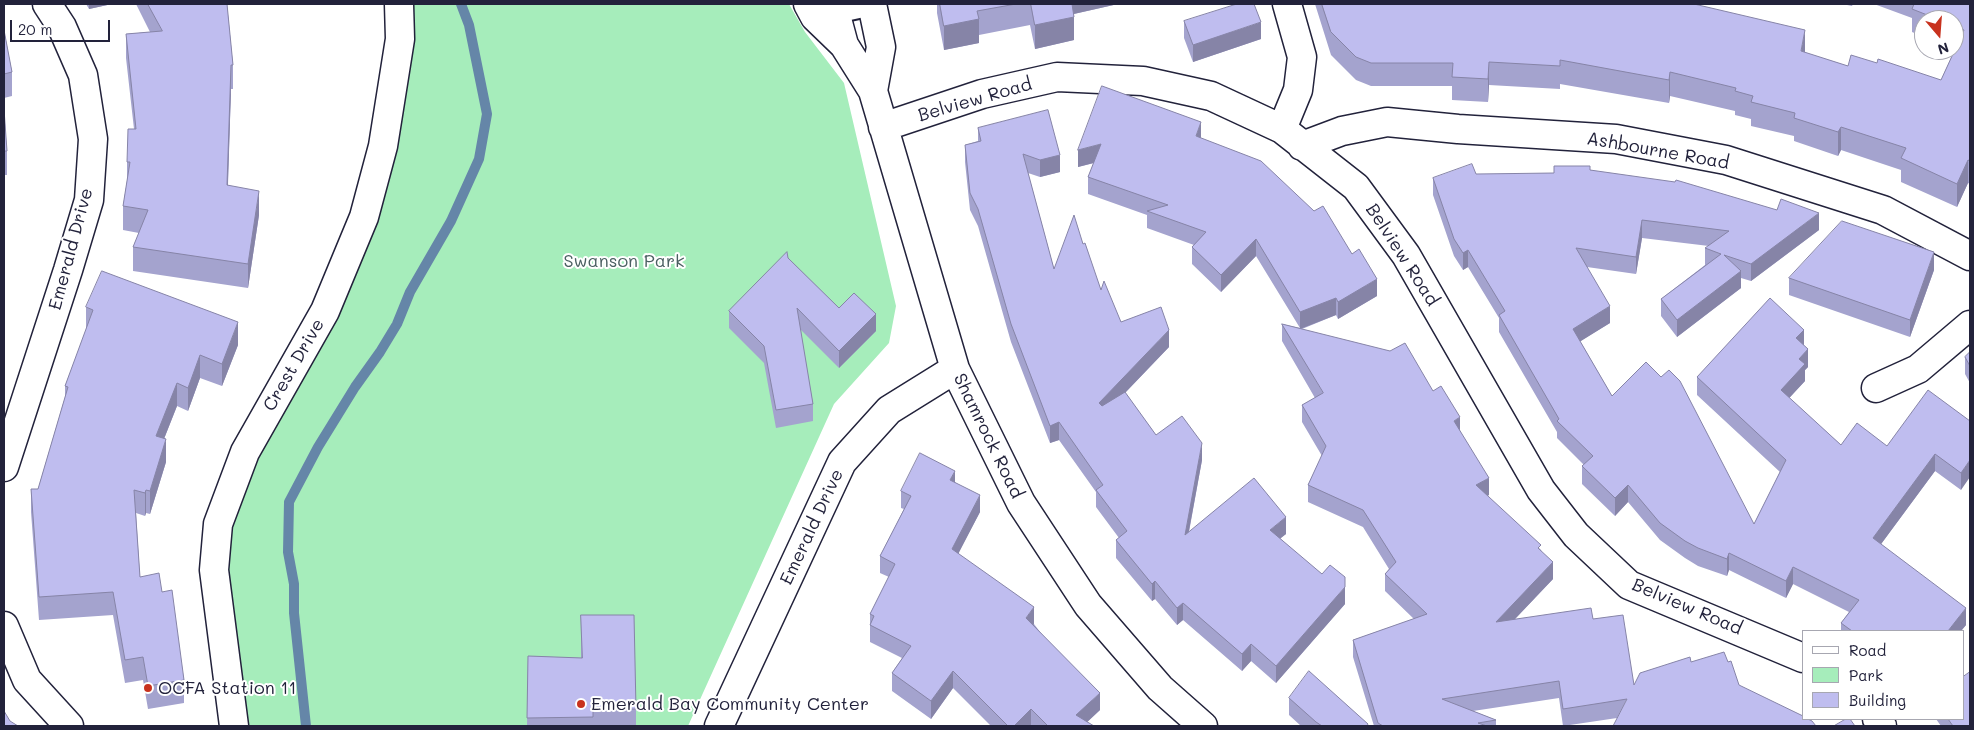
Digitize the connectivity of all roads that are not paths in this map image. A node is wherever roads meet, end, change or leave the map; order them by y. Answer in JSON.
{"nodes":[{"id":1,"x":47,"y":4,"type":"edge"},
{"id":2,"x":399,"y":4,"type":"edge"},
{"id":3,"x":808,"y":4,"type":"edge"},
{"id":4,"x":1287,"y":4,"type":"edge"},
{"id":5,"x":872,"y":6,"type":"edge"},
{"id":6,"x":834,"y":9,"type":"edge"},
{"id":7,"x":844,"y":45,"type":"junction"},
{"id":8,"x":873,"y":91,"type":"junction"},
{"id":9,"x":883,"y":127,"type":"junction"},
{"id":10,"x":1292,"y":137,"type":"junction"},
{"id":11,"x":1970,"y":256,"type":"edge"},
{"id":12,"x":1970,"y":325,"type":"edge"},
{"id":13,"x":955,"y":369,"type":"junction"},
{"id":14,"x":1876,"y":388,"type":"dead end"},
{"id":15,"x":4,"y":467,"type":"edge"},
{"id":16,"x":4,"y":626,"type":"edge"},
{"id":17,"x":1802,"y":657,"type":"edge"},
{"id":18,"x":69,"y":726,"type":"edge"},
{"id":19,"x":234,"y":726,"type":"edge"},
{"id":20,"x":719,"y":726,"type":"edge"},
{"id":21,"x":1203,"y":726,"type":"edge"}],
"edges":[{"from":1,"to":15,"type":"street","name":"Emerald Drive"},
{"from":2,"to":19,"type":"street","name":"Crest Drive"},
{"from":3,"to":7,"type":"street","name":"Shamrock Road"},
{"from":4,"to":10,"type":"street"},
{"from":5,"to":6,"type":"lane"},
{"from":5,"to":8,"type":"street","name":"Shamrock Road"},
{"from":6,"to":7,"type":"street","name":"Shamrock Road"},
{"from":7,"to":8,"type":"street","name":"Shamrock Road"},
{"from":8,"to":9,"type":"street","name":"Shamrock Road"},
{"from":9,"to":10,"type":"street","name":"Belview Road"},
{"from":9,"to":13,"type":"street","name":"Shamrock Road"},
{"from":10,"to":11,"type":"street","name":"Ashbourne Road"},
{"from":10,"to":17,"type":"street","name":"Belview Road"},
{"from":12,"to":14,"type":"street"},
{"from":13,"to":20,"type":"street","name":"Emerald Drive"},
{"from":13,"to":21,"type":"street","name":"Shamrock Road"},
{"from":16,"to":18,"type":"street"}]}
